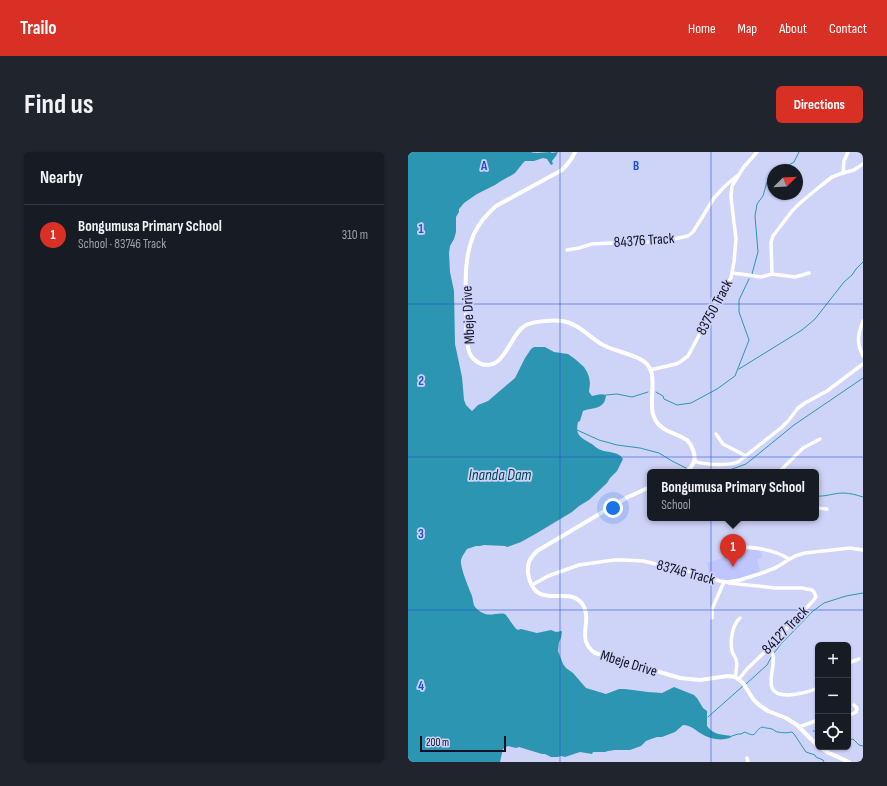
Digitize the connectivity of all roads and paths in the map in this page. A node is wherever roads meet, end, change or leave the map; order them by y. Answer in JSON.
{"nodes":[{"id":1,"x":574,"y":152,"type":"edge"},
{"id":2,"x":757,"y":152,"type":"edge"},
{"id":3,"x":848,"y":152,"type":"edge"},
{"id":4,"x":863,"y":164,"type":"edge"},
{"id":5,"x":843,"y":173,"type":"junction"},
{"id":6,"x":739,"y":174,"type":"junction"},
{"id":7,"x":566,"y":250,"type":"dead end"},
{"id":8,"x":732,"y":273,"type":"junction"},
{"id":9,"x":772,"y":274,"type":"junction"},
{"id":10,"x":809,"y":274,"type":"dead end"},
{"id":11,"x":863,"y":321,"type":"edge"},
{"id":12,"x":863,"y":356,"type":"edge"},
{"id":13,"x":863,"y":364,"type":"edge"},
{"id":14,"x":650,"y":370,"type":"junction"},
{"id":15,"x":716,"y":434,"type":"dead end"},
{"id":16,"x":820,"y":439,"type":"dead end"},
{"id":17,"x":746,"y":456,"type":"junction"},
{"id":18,"x":694,"y":461,"type":"junction"},
{"id":19,"x":690,"y":469,"type":"edge"},
{"id":20,"x":782,"y":469,"type":"edge"},
{"id":21,"x":647,"y":488,"type":"edge"},
{"id":22,"x":819,"y":508,"type":"edge"},
{"id":23,"x":827,"y":509,"type":"dead end"},
{"id":24,"x":737,"y":547,"type":"dead end"},
{"id":25,"x":863,"y":550,"type":"edge"},
{"id":26,"x":789,"y":559,"type":"junction"},
{"id":27,"x":725,"y":582,"type":"junction"},
{"id":28,"x":532,"y":585,"type":"junction"},
{"id":29,"x":712,"y":618,"type":"dead end"},
{"id":30,"x":740,"y":618,"type":"dead end"},
{"id":31,"x":767,"y":649,"type":"junction"},
{"id":32,"x":859,"y":659,"type":"dead end"},
{"id":33,"x":851,"y":662,"type":"edge"},
{"id":34,"x":736,"y":664,"type":"junction"},
{"id":35,"x":742,"y":674,"type":"junction"},
{"id":36,"x":737,"y":678,"type":"junction"},
{"id":37,"x":815,"y":689,"type":"edge"},
{"id":38,"x":854,"y":705,"type":"dead end"},
{"id":39,"x":851,"y":714,"type":"edge"},
{"id":40,"x":815,"y":721,"type":"edge"},
{"id":41,"x":799,"y":727,"type":"junction"},
{"id":42,"x":815,"y":743,"type":"edge"},
{"id":43,"x":825,"y":750,"type":"edge"},
{"id":44,"x":848,"y":762,"type":"edge"}],
"edges":[{"from":1,"to":14,"type":"street","name":"Mbeje Drive"},
{"from":2,"to":6,"type":"street","name":"83750 Track"},
{"from":3,"to":5,"type":"street"},
{"from":4,"to":5,"type":"street"},
{"from":5,"to":9,"type":"street"},
{"from":6,"to":7,"type":"street","name":"84376 Track"},
{"from":6,"to":8,"type":"street","name":"83750 Track"},
{"from":8,"to":9,"type":"street"},
{"from":8,"to":14,"type":"street","name":"83750 Track"},
{"from":9,"to":10,"type":"street"},
{"from":11,"to":12,"type":"street"},
{"from":13,"to":17,"type":"street"},
{"from":14,"to":18,"type":"street"},
{"from":15,"to":17,"type":"street"},
{"from":16,"to":20,"type":"street"},
{"from":17,"to":18,"type":"street"},
{"from":18,"to":19,"type":"street"},
{"from":21,"to":28,"type":"street"},
{"from":22,"to":23,"type":"street"},
{"from":24,"to":26,"type":"street"},
{"from":25,"to":26,"type":"street","name":"83746 Track"},
{"from":26,"to":27,"type":"street","name":"83746 Track"},
{"from":27,"to":28,"type":"street","name":"83746 Track"},
{"from":27,"to":29,"type":"street"},
{"from":27,"to":31,"type":"street","name":"84127 Track"},
{"from":28,"to":36,"type":"street","name":"Mbeje Drive"},
{"from":30,"to":34,"type":"street"},
{"from":31,"to":35,"type":"street","name":"84127 Track"},
{"from":31,"to":37,"type":"street"},
{"from":32,"to":33,"type":"street"},
{"from":34,"to":35,"type":"street"},
{"from":34,"to":36,"type":"street"},
{"from":35,"to":36,"type":"street","name":"84127 Track"},
{"from":36,"to":41,"type":"street"},
{"from":38,"to":39,"type":"street"},
{"from":40,"to":41,"type":"street"},
{"from":41,"to":42,"type":"street"},
{"from":43,"to":44,"type":"street"}]}
